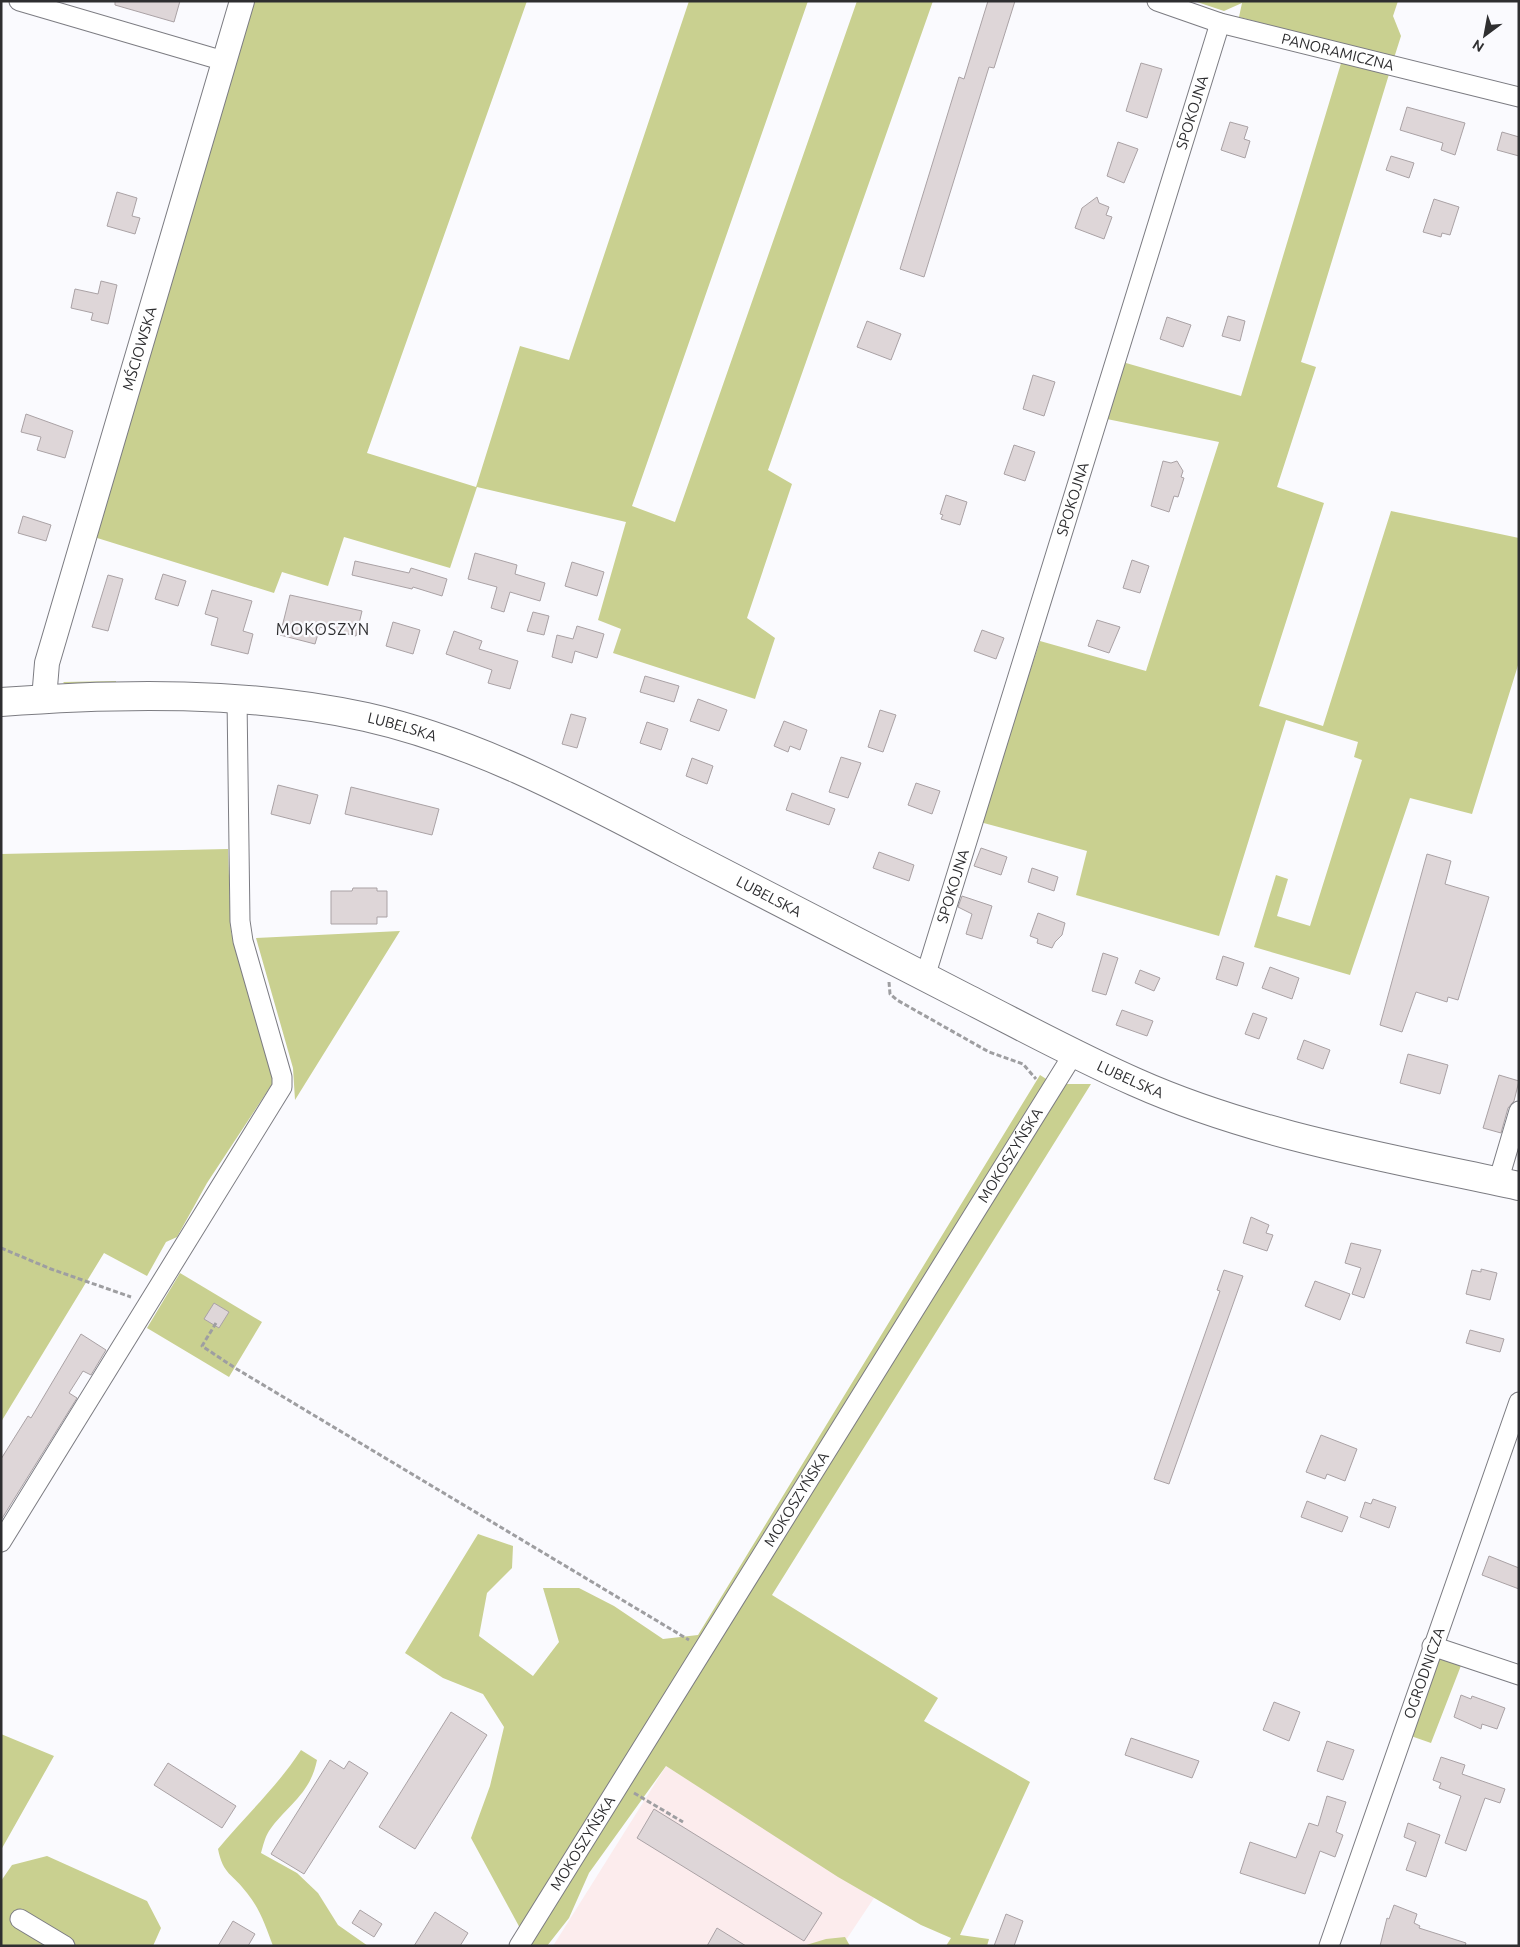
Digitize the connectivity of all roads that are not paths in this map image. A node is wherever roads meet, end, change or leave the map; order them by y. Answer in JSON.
{"nodes":[{"id":1,"x":19,"y":1,"type":"edge"},
{"id":2,"x":242,"y":1,"type":"edge"},
{"id":3,"x":1157,"y":1,"type":"edge"},
{"id":4,"x":1220,"y":22,"type":"junction"},
{"id":5,"x":224,"y":61,"type":"junction"},
{"id":6,"x":1519,"y":97,"type":"edge"},
{"id":7,"x":44,"y":699,"type":"junction"},
{"id":8,"x":237,"y":700,"type":"junction"},
{"id":9,"x":1,"y":702,"type":"edge"},
{"id":10,"x":925,"y":977,"type":"junction"},
{"id":11,"x":1074,"y":1053,"type":"junction"},
{"id":12,"x":1519,"y":1112,"type":"edge"},
{"id":13,"x":1508,"y":1184,"type":"edge"},
{"id":14,"x":1519,"y":1402,"type":"edge"},
{"id":15,"x":1511,"y":1452,"type":"edge"},
{"id":16,"x":1,"y":1542,"type":"edge"},
{"id":17,"x":1432,"y":1646,"type":"junction"},
{"id":18,"x":1519,"y":1675,"type":"edge"},
{"id":19,"x":20,"y":1919,"type":"dead end"},
{"id":20,"x":65,"y":1946,"type":"edge"},
{"id":21,"x":519,"y":1946,"type":"edge"},
{"id":22,"x":1329,"y":1946,"type":"edge"}],
"edges":[{"from":1,"to":5,"type":"street"},
{"from":2,"to":5,"type":"street","name":"MŚCIOWSKA"},
{"from":3,"to":4,"type":"street","name":"PANORAMICZNA"},
{"from":4,"to":6,"type":"street","name":"PANORAMICZNA"},
{"from":4,"to":10,"type":"street","name":"SPOKOJNA"},
{"from":5,"to":7,"type":"street","name":"MŚCIOWSKA"},
{"from":7,"to":8,"type":"main road","name":"LUBELSKA"},
{"from":7,"to":9,"type":"main road","name":"LUBELSKA"},
{"from":8,"to":10,"type":"main road","name":"LUBELSKA"},
{"from":8,"to":16,"type":"street"},
{"from":10,"to":11,"type":"main road","name":"LUBELSKA"},
{"from":11,"to":13,"type":"main road","name":"LUBELSKA"},
{"from":11,"to":21,"type":"street","name":"MOKOSZYŃSKA"},
{"from":12,"to":13,"type":"street"},
{"from":14,"to":15,"type":"street","name":"OGRODNICZA"},
{"from":15,"to":17,"type":"street","name":"OGRODNICZA"},
{"from":17,"to":18,"type":"street"},
{"from":17,"to":22,"type":"street","name":"OGRODNICZA"},
{"from":19,"to":20,"type":"street"}]}
